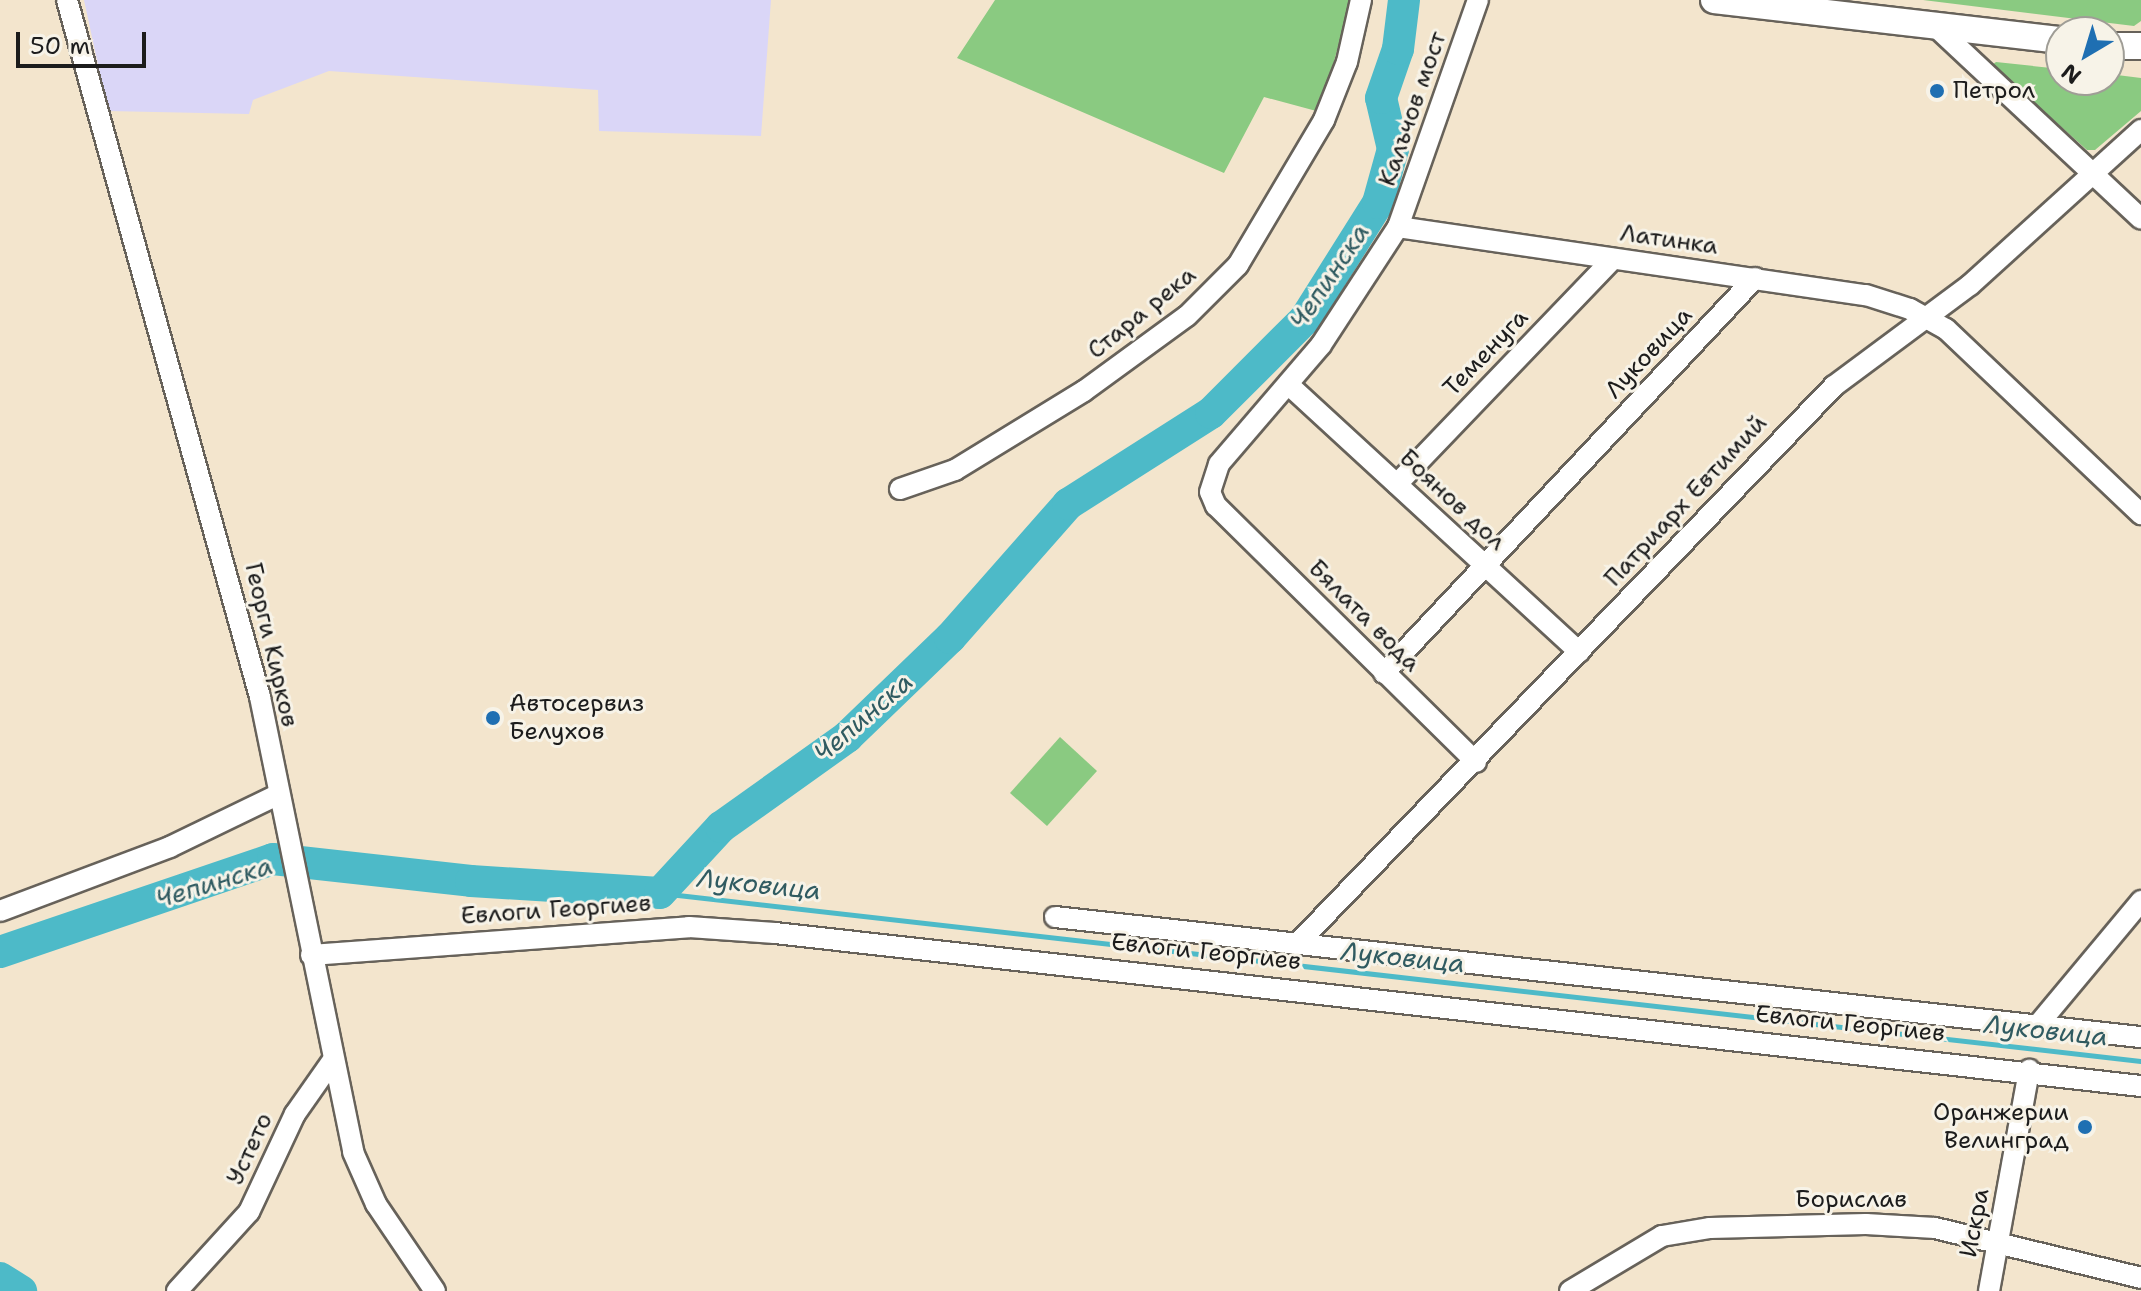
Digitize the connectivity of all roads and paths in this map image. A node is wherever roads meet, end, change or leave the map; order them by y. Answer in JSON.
{"nodes":[{"id":1,"x":67,"y":0,"type":"edge"},
{"id":2,"x":1361,"y":0,"type":"edge"},
{"id":3,"x":1478,"y":0,"type":"edge"},
{"id":4,"x":1714,"y":0,"type":"edge"},
{"id":5,"x":1836,"y":7,"type":"edge"},
{"id":6,"x":1935,"y":26,"type":"junction"},
{"id":7,"x":2045,"y":38,"type":"edge"},
{"id":8,"x":2141,"y":130,"type":"edge"},
{"id":9,"x":2091,"y":175,"type":"junction"},
{"id":10,"x":2141,"y":219,"type":"edge"},
{"id":11,"x":1398,"y":227,"type":"junction"},
{"id":12,"x":1613,"y":259,"type":"junction"},
{"id":13,"x":1755,"y":278,"type":"junction"},
{"id":14,"x":1929,"y":318,"type":"junction"},
{"id":15,"x":1290,"y":386,"type":"junction"},
{"id":16,"x":1397,"y":484,"type":"junction"},
{"id":17,"x":900,"y":489,"type":"dead end"},
{"id":18,"x":1216,"y":506,"type":"joint"},
{"id":19,"x":2141,"y":514,"type":"edge"},
{"id":20,"x":1485,"y":566,"type":"junction"},
{"id":21,"x":1579,"y":652,"type":"junction"},
{"id":22,"x":1384,"y":673,"type":"junction"},
{"id":23,"x":1476,"y":762,"type":"junction"},
{"id":24,"x":278,"y":799,"type":"junction"},
{"id":25,"x":2141,"y":901,"type":"edge"},
{"id":26,"x":0,"y":911,"type":"edge"},
{"id":27,"x":1055,"y":917,"type":"dead end"},
{"id":28,"x":1300,"y":941,"type":"junction"},
{"id":29,"x":311,"y":955,"type":"junction"},
{"id":30,"x":2037,"y":1026,"type":"junction"},
{"id":31,"x":2141,"y":1037,"type":"edge"},
{"id":32,"x":333,"y":1060,"type":"junction"},
{"id":33,"x":2029,"y":1070,"type":"junction"},
{"id":34,"x":2141,"y":1086,"type":"edge"},
{"id":35,"x":1999,"y":1242,"type":"junction"},
{"id":36,"x":2141,"y":1278,"type":"edge"},
{"id":37,"x":177,"y":1291,"type":"edge"},
{"id":38,"x":435,"y":1291,"type":"edge"},
{"id":39,"x":1570,"y":1291,"type":"edge"},
{"id":40,"x":1989,"y":1291,"type":"edge"}],
"edges":[{"from":1,"to":24,"type":"street","name":"Георги Кирков"},
{"from":2,"to":17,"type":"street","name":"Стара река"},
{"from":3,"to":11,"type":"street","name":"Калъчов мост"},
{"from":4,"to":5,"type":"main road"},
{"from":5,"to":6,"type":"main road"},
{"from":6,"to":7,"type":"main road"},
{"from":6,"to":9,"type":"street"},
{"from":8,"to":9,"type":"street","name":"Патриарх Евтимий"},
{"from":9,"to":10,"type":"street"},
{"from":9,"to":14,"type":"street","name":"Патриарх Евтимий"},
{"from":11,"to":12,"type":"street","name":"Латинка"},
{"from":11,"to":15,"type":"street","name":"Калъчов мост"},
{"from":12,"to":13,"type":"street","name":"Латинка"},
{"from":12,"to":16,"type":"street","name":"Теменуга"},
{"from":13,"to":14,"type":"street","name":"Латинка"},
{"from":13,"to":20,"type":"street","name":"Луковица"},
{"from":14,"to":19,"type":"street"},
{"from":14,"to":21,"type":"street","name":"Патриарх Евтимий"},
{"from":15,"to":16,"type":"street","name":"Боянов дол"},
{"from":15,"to":18,"type":"street","name":"Калъчов мост"},
{"from":16,"to":20,"type":"street","name":"Боянов дол"},
{"from":18,"to":22,"type":"street","name":"Бялата вода"},
{"from":20,"to":21,"type":"street","name":"Боянов дол"},
{"from":20,"to":22,"type":"street","name":"Луковица"},
{"from":21,"to":23,"type":"street","name":"Патриарх Евтимий"},
{"from":22,"to":23,"type":"street","name":"Бялата вода"},
{"from":23,"to":28,"type":"street","name":"Патриарх Евтимий"},
{"from":24,"to":26,"type":"street"},
{"from":24,"to":29,"type":"street","name":"Георги Кирков"},
{"from":25,"to":30,"type":"street"},
{"from":27,"to":28,"type":"street","name":"Евлоги Георгиев"},
{"from":28,"to":30,"type":"street","name":"Евлоги Георгиев"},
{"from":29,"to":32,"type":"street","name":"Георги Кирков"},
{"from":29,"to":33,"type":"street","name":"Евлоги Георгиев"},
{"from":30,"to":31,"type":"street","name":"Евлоги Георгиев"},
{"from":32,"to":37,"type":"street","name":"Устето"},
{"from":32,"to":38,"type":"street","name":"Георги Кирков"},
{"from":33,"to":34,"type":"street","name":"Евлоги Георгиев"},
{"from":33,"to":35,"type":"street","name":"Искра"},
{"from":35,"to":36,"type":"street","name":"Борислав"},
{"from":35,"to":39,"type":"street","name":"Борислав"},
{"from":35,"to":40,"type":"street","name":"Искра"}]}
